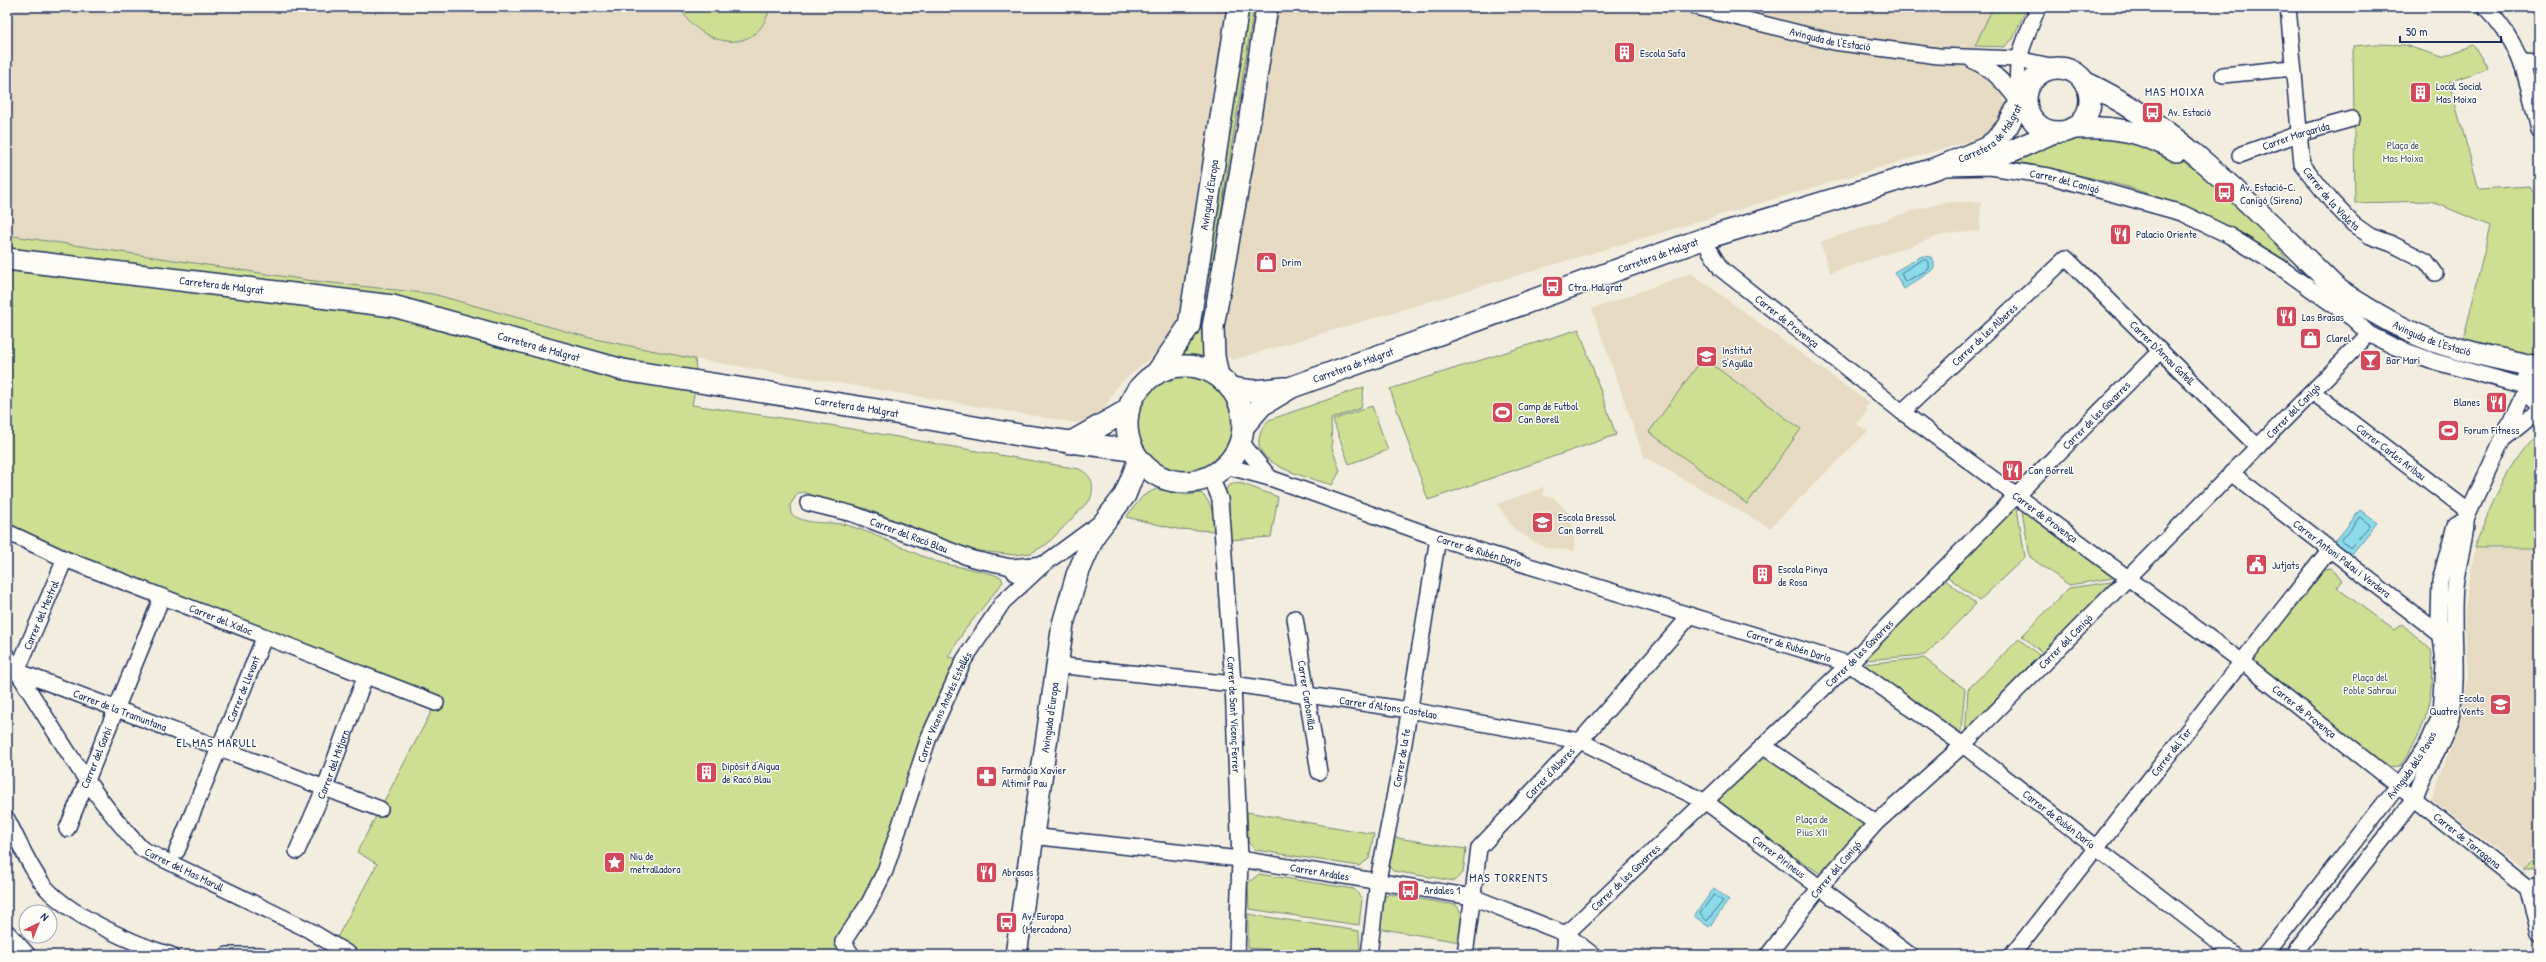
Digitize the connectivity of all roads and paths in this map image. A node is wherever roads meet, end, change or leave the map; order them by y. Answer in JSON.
{"nodes":[{"id":1,"x":1238,"y":7,"type":"edge"},
{"id":2,"x":1267,"y":7,"type":"edge"},
{"id":3,"x":1696,"y":7,"type":"edge"},
{"id":4,"x":2038,"y":7,"type":"edge"},
{"id":5,"x":2288,"y":7,"type":"edge"},
{"id":6,"x":2485,"y":7,"type":"edge"},
{"id":7,"x":1967,"y":58,"type":"junction"},
{"id":8,"x":2025,"y":61,"type":"junction"},
{"id":9,"x":2523,"y":62,"type":"junction"},
{"id":10,"x":2539,"y":62,"type":"edge"},
{"id":11,"x":2060,"y":68,"type":"junction"},
{"id":12,"x":2292,"y":68,"type":"junction"},
{"id":13,"x":2223,"y":75,"type":"dead end"},
{"id":14,"x":2084,"y":82,"type":"junction"},
{"id":15,"x":2025,"y":110,"type":"junction"},
{"id":16,"x":2352,"y":119,"type":"dead end"},
{"id":17,"x":2074,"y":128,"type":"junction"},
{"id":18,"x":2539,"y":130,"type":"edge"},
{"id":19,"x":2054,"y":132,"type":"junction"},
{"id":20,"x":2298,"y":134,"type":"junction"},
{"id":21,"x":2240,"y":155,"type":"dead end"},
{"id":22,"x":1938,"y":168,"type":"junction"},
{"id":23,"x":2212,"y":171,"type":"junction"},
{"id":24,"x":1703,"y":240,"type":"junction"},
{"id":25,"x":2066,"y":258,"type":"joint"},
{"id":26,"x":7,"y":259,"type":"edge"},
{"id":27,"x":2435,"y":273,"type":"dead end"},
{"id":28,"x":2336,"y":288,"type":"junction"},
{"id":29,"x":2353,"y":319,"type":"junction"},
{"id":30,"x":2369,"y":334,"type":"junction"},
{"id":31,"x":2160,"y":351,"type":"junction"},
{"id":32,"x":2538,"y":366,"type":"edge"},
{"id":33,"x":1156,"y":374,"type":"junction"},
{"id":34,"x":1224,"y":382,"type":"junction"},
{"id":35,"x":1292,"y":387,"type":"junction"},
{"id":36,"x":2314,"y":393,"type":"junction"},
{"id":37,"x":2532,"y":393,"type":"edge"},
{"id":38,"x":1128,"y":410,"type":"junction"},
{"id":39,"x":1902,"y":412,"type":"junction"},
{"id":40,"x":2539,"y":413,"type":"edge"},
{"id":41,"x":1242,"y":435,"type":"junction"},
{"id":42,"x":2504,"y":438,"type":"junction"},
{"id":43,"x":1070,"y":443,"type":"junction"},
{"id":44,"x":2258,"y":447,"type":"junction"},
{"id":45,"x":1136,"y":455,"type":"junction"},
{"id":46,"x":1218,"y":471,"type":"junction"},
{"id":47,"x":2231,"y":473,"type":"junction"},
{"id":48,"x":1162,"y":478,"type":"junction"},
{"id":49,"x":1270,"y":478,"type":"junction"},
{"id":50,"x":1125,"y":495,"type":"junction"},
{"id":51,"x":2018,"y":496,"type":"junction"},
{"id":52,"x":808,"y":503,"type":"dead end"},
{"id":53,"x":2467,"y":514,"type":"junction"},
{"id":54,"x":1108,"y":515,"type":"junction"},
{"id":55,"x":7,"y":532,"type":"edge"},
{"id":56,"x":1438,"y":538,"type":"junction"},
{"id":57,"x":2330,"y":549,"type":"junction"},
{"id":58,"x":65,"y":559,"type":"junction"},
{"id":59,"x":1044,"y":564,"type":"junction"},
{"id":60,"x":1010,"y":567,"type":"junction"},
{"id":61,"x":2129,"y":577,"type":"junction"},
{"id":62,"x":1022,"y":584,"type":"junction"},
{"id":63,"x":162,"y":596,"type":"junction"},
{"id":64,"x":1690,"y":616,"type":"junction"},
{"id":65,"x":1295,"y":618,"type":"dead end"},
{"id":66,"x":2447,"y":637,"type":"junction"},
{"id":67,"x":264,"y":638,"type":"junction"},
{"id":68,"x":7,"y":656,"type":"edge"},
{"id":69,"x":2241,"y":661,"type":"junction"},
{"id":70,"x":1849,"y":664,"type":"junction"},
{"id":71,"x":1056,"y":665,"type":"junction"},
{"id":72,"x":17,"y":671,"type":"junction"},
{"id":73,"x":365,"y":677,"type":"junction"},
{"id":74,"x":1233,"y":684,"type":"junction"},
{"id":75,"x":1306,"y":695,"type":"junction"},
{"id":76,"x":436,"y":703,"type":"dead end"},
{"id":77,"x":116,"y":710,"type":"junction"},
{"id":78,"x":1409,"y":710,"type":"junction"},
{"id":79,"x":1580,"y":741,"type":"junction"},
{"id":80,"x":1963,"y":745,"type":"junction"},
{"id":81,"x":1764,"y":746,"type":"junction"},
{"id":82,"x":218,"y":748,"type":"junction"},
{"id":83,"x":1319,"y":772,"type":"dead end"},
{"id":84,"x":88,"y":780,"type":"junction"},
{"id":85,"x":2398,"y":785,"type":"junction"},
{"id":86,"x":325,"y":786,"type":"junction"},
{"id":87,"x":2415,"y":798,"type":"junction"},
{"id":88,"x":1706,"y":802,"type":"junction"},
{"id":89,"x":380,"y":809,"type":"dead end"},
{"id":90,"x":7,"y":819,"type":"edge"},
{"id":91,"x":1876,"y":823,"type":"junction"},
{"id":92,"x":67,"y":829,"type":"dead end"},
{"id":93,"x":1031,"y":836,"type":"junction"},
{"id":94,"x":2094,"y":848,"type":"junction"},
{"id":95,"x":177,"y":851,"type":"dead end"},
{"id":96,"x":297,"y":851,"type":"dead end"},
{"id":97,"x":1240,"y":859,"type":"junction"},
{"id":98,"x":1378,"y":880,"type":"junction"},
{"id":99,"x":1820,"y":887,"type":"junction"},
{"id":100,"x":2533,"y":887,"type":"edge"},
{"id":101,"x":1473,"y":896,"type":"junction"},
{"id":102,"x":7,"y":932,"type":"edge"},
{"id":103,"x":2539,"y":932,"type":"edge"},
{"id":104,"x":1566,"y":934,"type":"junction"},
{"id":105,"x":145,"y":952,"type":"edge"},
{"id":106,"x":28,"y":955,"type":"edge"},
{"id":107,"x":171,"y":955,"type":"edge"},
{"id":108,"x":227,"y":955,"type":"edge"},
{"id":109,"x":261,"y":955,"type":"edge"},
{"id":110,"x":350,"y":955,"type":"edge"},
{"id":111,"x":852,"y":955,"type":"edge"},
{"id":112,"x":1016,"y":955,"type":"edge"},
{"id":113,"x":1237,"y":955,"type":"edge"},
{"id":114,"x":1369,"y":955,"type":"edge"},
{"id":115,"x":1465,"y":955,"type":"edge"},
{"id":116,"x":1564,"y":955,"type":"edge"},
{"id":117,"x":1593,"y":955,"type":"edge"},
{"id":118,"x":1768,"y":955,"type":"edge"},
{"id":119,"x":1910,"y":955,"type":"edge"},
{"id":120,"x":2012,"y":955,"type":"edge"},
{"id":121,"x":2235,"y":955,"type":"edge"},
{"id":122,"x":2265,"y":955,"type":"edge"},
{"id":123,"x":2293,"y":955,"type":"edge"}],
"edges":[{"from":1,"to":33,"type":"street","name":"Avinguda d'Europa"},
{"from":2,"to":34,"type":"street"},
{"from":3,"to":7,"type":"street","name":"Avinguda de l'Estació"},
{"from":4,"to":8,"type":"street"},
{"from":5,"to":12,"type":"street","name":"Carrer de la Violeta"},
{"from":6,"to":9,"type":"street"},
{"from":7,"to":8,"type":"street","name":"Avinguda de l'Estació"},
{"from":7,"to":15,"type":"street","name":"Avinguda de l'Estació"},
{"from":8,"to":11,"type":"street","name":"Avinguda de l'Estació"},
{"from":8,"to":15,"type":"street"},
{"from":9,"to":10,"type":"street"},
{"from":9,"to":18,"type":"street"},
{"from":11,"to":14,"type":"street"},
{"from":11,"to":15,"type":"street","name":"Carretera de Malgrat"},
{"from":12,"to":13,"type":"street"},
{"from":12,"to":20,"type":"street","name":"Carrer de la Violeta"},
{"from":14,"to":17,"type":"street"},
{"from":14,"to":23,"type":"street","name":"Avinguda de l'Estació"},
{"from":15,"to":19,"type":"street"},
{"from":15,"to":22,"type":"street","name":"Carretera de Malgrat"},
{"from":16,"to":20,"type":"street","name":"Carrer Margarida"},
{"from":17,"to":19,"type":"street"},
{"from":17,"to":23,"type":"street","name":"Avinguda de l'Estació"},
{"from":19,"to":22,"type":"street","name":"Carretera de Malgrat"},
{"from":20,"to":21,"type":"street","name":"Carrer Margarida"},
{"from":20,"to":27,"type":"street","name":"Carrer de la Violeta"},
{"from":22,"to":24,"type":"street","name":"Carretera de Malgrat"},
{"from":22,"to":29,"type":"street","name":"Carrer del Canigó"},
{"from":23,"to":28,"type":"street","name":"Avinguda de l'Estació"},
{"from":24,"to":35,"type":"street","name":"Carretera de Malgrat"},
{"from":24,"to":39,"type":"street","name":"Carrer de Provença"},
{"from":25,"to":31,"type":"street","name":"Carrer D'Arnau Gatell"},
{"from":25,"to":39,"type":"street","name":"Carrer de les Alberes"},
{"from":26,"to":43,"type":"street","name":"Carretera de Malgrat"},
{"from":28,"to":29,"type":"street","name":"Avinguda de l'Estació"},
{"from":28,"to":32,"type":"street","name":"Avinguda de l'Estació"},
{"from":29,"to":30,"type":"street","name":"Carrer del Canigó"},
{"from":30,"to":36,"type":"street","name":"Carrer del Canigó"},
{"from":30,"to":37,"type":"street","name":"Carrer del Canigó"},
{"from":31,"to":44,"type":"street","name":"Carrer D'Arnau Gatell"},
{"from":31,"to":51,"type":"street","name":"Carrer de les Gavarres"},
{"from":32,"to":37,"type":"street"},
{"from":33,"to":34,"type":"street"},
{"from":33,"to":38,"type":"street"},
{"from":34,"to":35,"type":"street","name":"Carretera de Malgrat"},
{"from":34,"to":41,"type":"street"},
{"from":35,"to":41,"type":"street","name":"Carretera de Malgrat"},
{"from":36,"to":44,"type":"street","name":"Carrer del Canigó"},
{"from":36,"to":53,"type":"street","name":"Carrer Carles Aribau"},
{"from":37,"to":42,"type":"street","name":"Avinguda dels Pavos"},
{"from":38,"to":43,"type":"street"},
{"from":38,"to":45,"type":"street"},
{"from":39,"to":51,"type":"street","name":"Carrer de Provença"},
{"from":40,"to":42,"type":"street","name":"Avinguda dels Pavos"},
{"from":41,"to":46,"type":"street"},
{"from":41,"to":49,"type":"street"},
{"from":42,"to":53,"type":"street","name":"Avinguda dels Pavos"},
{"from":43,"to":45,"type":"street","name":"Carretera de Malgrat"},
{"from":44,"to":47,"type":"street","name":"Carrer del Canigó"},
{"from":45,"to":48,"type":"street"},
{"from":45,"to":50,"type":"street","name":"Avinguda d'Europa"},
{"from":46,"to":48,"type":"street"},
{"from":46,"to":49,"type":"street","name":"Carrer de Rubén Darío"},
{"from":46,"to":74,"type":"street","name":"Carrer de Sant Vicenç Ferrer"},
{"from":47,"to":57,"type":"street","name":"Carrer Antoni Palau i Verdera"},
{"from":47,"to":61,"type":"street","name":"Carrer del Canigó"},
{"from":48,"to":50,"type":"street","name":"Avinguda d'Europa"},
{"from":49,"to":56,"type":"street","name":"Carrer de Rubén Darío"},
{"from":50,"to":54,"type":"street","name":"Avinguda d'Europa"},
{"from":51,"to":61,"type":"street","name":"Carrer de Provença"},
{"from":51,"to":70,"type":"street","name":"Carrer de les Gavarres"},
{"from":52,"to":60,"type":"street","name":"Carrer del Racó Blau"},
{"from":53,"to":66,"type":"street","name":"Avinguda dels Pavos"},
{"from":54,"to":59,"type":"street","name":"Carrer Vicens Andrés Estellés"},
{"from":54,"to":71,"type":"street","name":"Avinguda d'Europa"},
{"from":55,"to":58,"type":"street","name":"Carrer del Xaloc"},
{"from":56,"to":64,"type":"street","name":"Carrer de Rubén Darío"},
{"from":56,"to":78,"type":"street","name":"Carrer de la fe"},
{"from":57,"to":66,"type":"street","name":"Carrer Antoni Palau i Verdera"},
{"from":57,"to":69,"type":"street","name":"Carrer del Ter"},
{"from":58,"to":63,"type":"street","name":"Carrer del Xaloc"},
{"from":58,"to":72,"type":"street","name":"Carrer del Mestral"},
{"from":59,"to":60,"type":"street","name":"Carrer del Racó Blau"},
{"from":59,"to":62,"type":"street","name":"Carrer Vicens Andrés Estellés"},
{"from":60,"to":62,"type":"street"},
{"from":61,"to":69,"type":"street","name":"Carrer de Provença"},
{"from":61,"to":80,"type":"street","name":"Carrer del Canigó"},
{"from":62,"to":111,"type":"street","name":"Carrer Vicens Andrés Estellés"},
{"from":63,"to":67,"type":"street","name":"Carrer del Xaloc"},
{"from":63,"to":77,"type":"street","name":"Carrer del Garbí"},
{"from":64,"to":70,"type":"street","name":"Carrer de Rubén Darío"},
{"from":64,"to":79,"type":"street","name":"Carrer d'Alberes"},
{"from":65,"to":75,"type":"street","name":"Carrer Carbonilla"},
{"from":66,"to":85,"type":"street","name":"Avinguda dels Pavos"},
{"from":66,"to":87,"type":"street","name":"Avinguda dels Pavos"},
{"from":67,"to":73,"type":"street","name":"Carrer del Xaloc"},
{"from":67,"to":82,"type":"street","name":"Carrer de Llevant"},
{"from":68,"to":72,"type":"street","name":"Carrer del Mas Marull"},
{"from":69,"to":85,"type":"street","name":"Carrer de Provença"},
{"from":69,"to":94,"type":"street","name":"Carrer del Ter"},
{"from":70,"to":80,"type":"street","name":"Carrer de Rubén Darío"},
{"from":70,"to":81,"type":"street","name":"Carrer de les Gavarres"},
{"from":71,"to":74,"type":"street","name":"Carrer d'Alfons Castelao"},
{"from":71,"to":93,"type":"street","name":"Avinguda d'Europa"},
{"from":72,"to":77,"type":"street","name":"Carrer de la Tramuntana"},
{"from":72,"to":84,"type":"street","name":"Carrer del Mas Marull"},
{"from":73,"to":76,"type":"street","name":"Carrer del Xaloc"},
{"from":73,"to":86,"type":"street","name":"Carrer del Mitjorn"},
{"from":74,"to":75,"type":"street","name":"Carrer d'Alfons Castelao"},
{"from":74,"to":97,"type":"street","name":"Carrer de Sant Vicenç Ferrer"},
{"from":75,"to":78,"type":"street","name":"Carrer d'Alfons Castelao"},
{"from":75,"to":83,"type":"street","name":"Carrer Carbonilla"},
{"from":77,"to":82,"type":"street","name":"Carrer de la Tramuntana"},
{"from":77,"to":84,"type":"street","name":"Carrer del Garbí"},
{"from":78,"to":79,"type":"street","name":"Carrer d'Alfons Castelao"},
{"from":78,"to":98,"type":"street","name":"Carrer de la fe"},
{"from":79,"to":88,"type":"street","name":"Carrer d'Alfons Castelao"},
{"from":79,"to":101,"type":"street","name":"Carrer d'Alberes"},
{"from":80,"to":91,"type":"street","name":"Carrer del Canigó"},
{"from":80,"to":94,"type":"street","name":"Carrer de Rubén Darío"},
{"from":81,"to":88,"type":"street","name":"Carrer de les Gavarres"},
{"from":81,"to":91,"type":"street"},
{"from":82,"to":86,"type":"street","name":"Carrer de la Tramuntana"},
{"from":82,"to":95,"type":"street","name":"Carrer de Llevant"},
{"from":84,"to":92,"type":"street","name":"Carrer del Garbí"},
{"from":84,"to":110,"type":"street","name":"Carrer del Mas Marull"},
{"from":85,"to":87,"type":"street","name":"Carrer de Tarragona"},
{"from":85,"to":122,"type":"street","name":"Avinguda dels Pavos"},
{"from":86,"to":89,"type":"street","name":"Carrer de la Tramuntana"},
{"from":86,"to":96,"type":"street","name":"Carrer del Mitjorn"},
{"from":87,"to":100,"type":"street","name":"Carrer de Tarragona"},
{"from":87,"to":123,"type":"street","name":"Avinguda dels Pavos"},
{"from":88,"to":99,"type":"street","name":"Carrer Pirineus"},
{"from":88,"to":104,"type":"street","name":"Carrer de les Gavarres"},
{"from":90,"to":105,"type":"street"},
{"from":91,"to":99,"type":"street","name":"Carrer del Canigó"},
{"from":93,"to":97,"type":"street","name":"Carrer Ardales"},
{"from":93,"to":112,"type":"street","name":"Avinguda d'Europa"},
{"from":94,"to":120,"type":"street","name":"Carrer del Ter"},
{"from":94,"to":121,"type":"street","name":"Carrer de Rubén Darío"},
{"from":97,"to":98,"type":"street","name":"Carrer Ardales"},
{"from":97,"to":113,"type":"street","name":"Carrer de Sant Vicenç Ferrer"},
{"from":98,"to":101,"type":"street","name":"Carrer Ardales"},
{"from":98,"to":114,"type":"street","name":"Carrer de la fe"},
{"from":99,"to":118,"type":"street","name":"Carrer del Canigó"},
{"from":99,"to":119,"type":"street","name":"Carrer Pirineus"},
{"from":100,"to":103,"type":"street"},
{"from":101,"to":104,"type":"street","name":"Carrer Ardales"},
{"from":101,"to":115,"type":"street","name":"Carrer d'Alberes"},
{"from":102,"to":106,"type":"street"},
{"from":104,"to":116,"type":"street"},
{"from":104,"to":117,"type":"street","name":"Carrer Ardales"},
{"from":105,"to":107,"type":"street"},
{"from":108,"to":109,"type":"street"}]}
